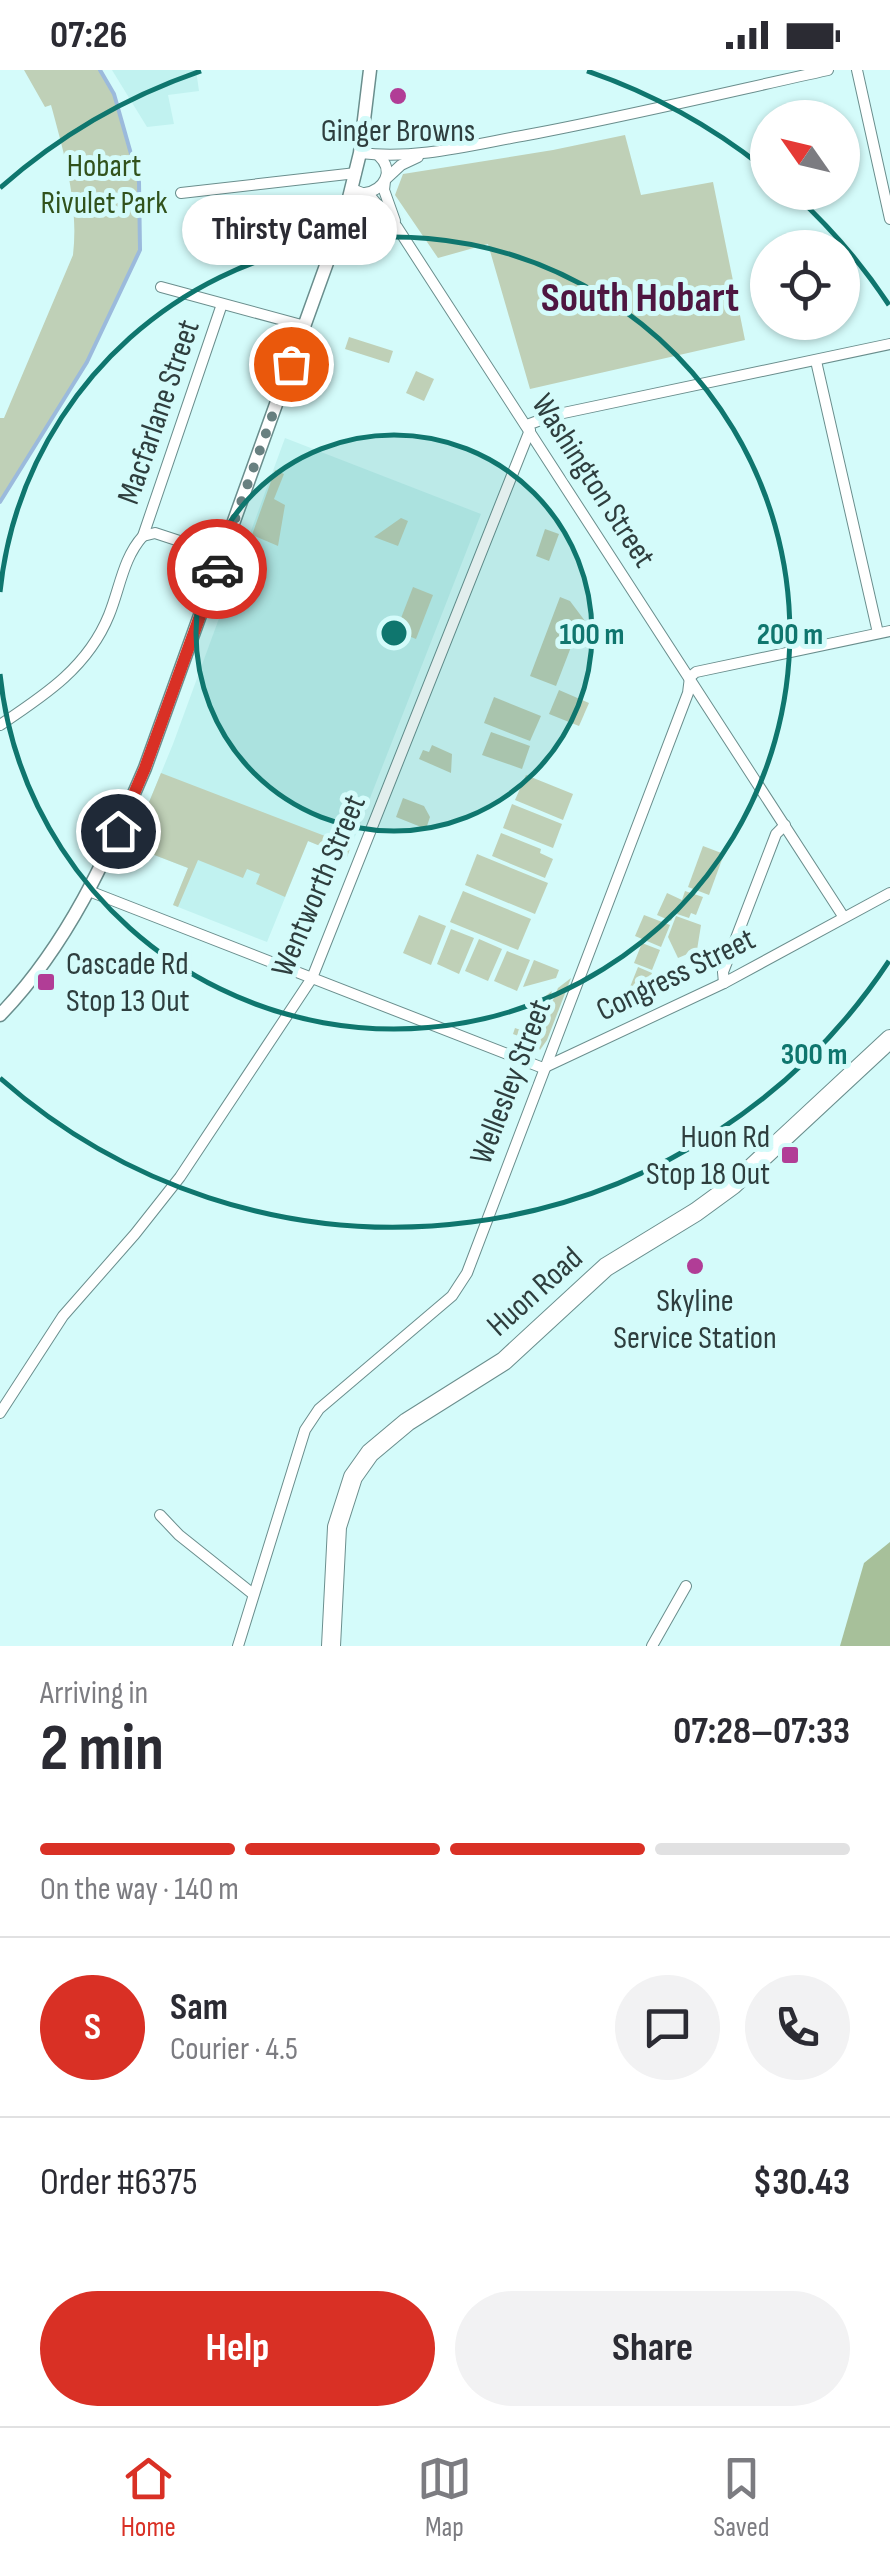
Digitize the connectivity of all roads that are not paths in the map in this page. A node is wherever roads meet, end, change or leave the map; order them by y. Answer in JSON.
{"nodes":[{"id":1,"x":370,"y":70,"type":"edge"},
{"id":2,"x":828,"y":70,"type":"edge"},
{"id":3,"x":857,"y":70,"type":"edge"},
{"id":4,"x":360,"y":153,"type":"junction"},
{"id":5,"x":423,"y":154,"type":"junction"},
{"id":6,"x":378,"y":156,"type":"junction"},
{"id":7,"x":356,"y":173,"type":"junction"},
{"id":8,"x":386,"y":180,"type":"junction"},
{"id":9,"x":359,"y":191,"type":"junction"},
{"id":10,"x":181,"y":193,"type":"dead end"},
{"id":11,"x":890,"y":219,"type":"edge"},
{"id":12,"x":396,"y":227,"type":"junction"},
{"id":13,"x":161,"y":287,"type":"dead end"},
{"id":14,"x":222,"y":304,"type":"junction"},
{"id":15,"x":304,"y":326,"type":"junction"},
{"id":16,"x":890,"y":344,"type":"edge"},
{"id":17,"x":816,"y":361,"type":"junction"},
{"id":18,"x":528,"y":427,"type":"junction"},
{"id":19,"x":143,"y":536,"type":"junction"},
{"id":20,"x":222,"y":555,"type":"junction"},
{"id":21,"x":884,"y":632,"type":"edge"},
{"id":22,"x":690,"y":677,"type":"junction"},
{"id":23,"x":0,"y":725,"type":"edge"},
{"id":24,"x":785,"y":825,"type":"junction"},
{"id":25,"x":89,"y":890,"type":"junction"},
{"id":26,"x":890,"y":893,"type":"edge"},
{"id":27,"x":843,"y":916,"type":"junction"},
{"id":28,"x":312,"y":978,"type":"junction"},
{"id":29,"x":724,"y":984,"type":"junction"},
{"id":30,"x":0,"y":1015,"type":"edge"},
{"id":31,"x":890,"y":1040,"type":"edge"},
{"id":32,"x":543,"y":1068,"type":"junction"},
{"id":33,"x":0,"y":1412,"type":"edge"},
{"id":34,"x":160,"y":1516,"type":"dead end"},
{"id":35,"x":686,"y":1586,"type":"dead end"},
{"id":36,"x":253,"y":1594,"type":"junction"},
{"id":37,"x":238,"y":1646,"type":"edge"},
{"id":38,"x":330,"y":1646,"type":"edge"},
{"id":39,"x":652,"y":1646,"type":"edge"}],
"edges":[{"from":1,"to":4,"type":"street"},
{"from":2,"to":5,"type":"street"},
{"from":3,"to":11,"type":"street"},
{"from":4,"to":6,"type":"street"},
{"from":4,"to":7,"type":"street"},
{"from":5,"to":6,"type":"street"},
{"from":5,"to":8,"type":"street"},
{"from":6,"to":8,"type":"street"},
{"from":7,"to":9,"type":"street"},
{"from":7,"to":10,"type":"street"},
{"from":8,"to":9,"type":"street"},
{"from":8,"to":12,"type":"street","name":"Washington Street"},
{"from":9,"to":12,"type":"street","name":"Washington Street"},
{"from":9,"to":15,"type":"street"},
{"from":12,"to":18,"type":"street","name":"Washington Street"},
{"from":13,"to":14,"type":"street"},
{"from":14,"to":15,"type":"street"},
{"from":14,"to":19,"type":"street","name":"Macfarlane Street"},
{"from":15,"to":20,"type":"street"},
{"from":16,"to":17,"type":"street"},
{"from":17,"to":18,"type":"street"},
{"from":17,"to":21,"type":"street"},
{"from":18,"to":22,"type":"street","name":"Washington Street"},
{"from":18,"to":28,"type":"street","name":"Wentworth Street"},
{"from":19,"to":20,"type":"street","name":"Macfarlane Street"},
{"from":19,"to":23,"type":"street","name":"Macfarlane Street"},
{"from":20,"to":25,"type":"street"},
{"from":21,"to":22,"type":"street"},
{"from":22,"to":24,"type":"street","name":"Washington Street"},
{"from":22,"to":32,"type":"street","name":"Wellesley Street"},
{"from":24,"to":27,"type":"street","name":"Washington Street"},
{"from":24,"to":29,"type":"street"},
{"from":25,"to":28,"type":"street"},
{"from":25,"to":30,"type":"street"},
{"from":26,"to":27,"type":"street","name":"Congress Street"},
{"from":27,"to":29,"type":"street","name":"Congress Street"},
{"from":28,"to":32,"type":"street"},
{"from":28,"to":33,"type":"street","name":"Wentworth Street"},
{"from":29,"to":32,"type":"street","name":"Congress Street"},
{"from":31,"to":38,"type":"main road","name":"Huon Road"},
{"from":32,"to":36,"type":"street","name":"Wellesley Street"},
{"from":34,"to":36,"type":"street"},
{"from":35,"to":39,"type":"street"},
{"from":36,"to":37,"type":"street","name":"Wellesley Street"}]}
